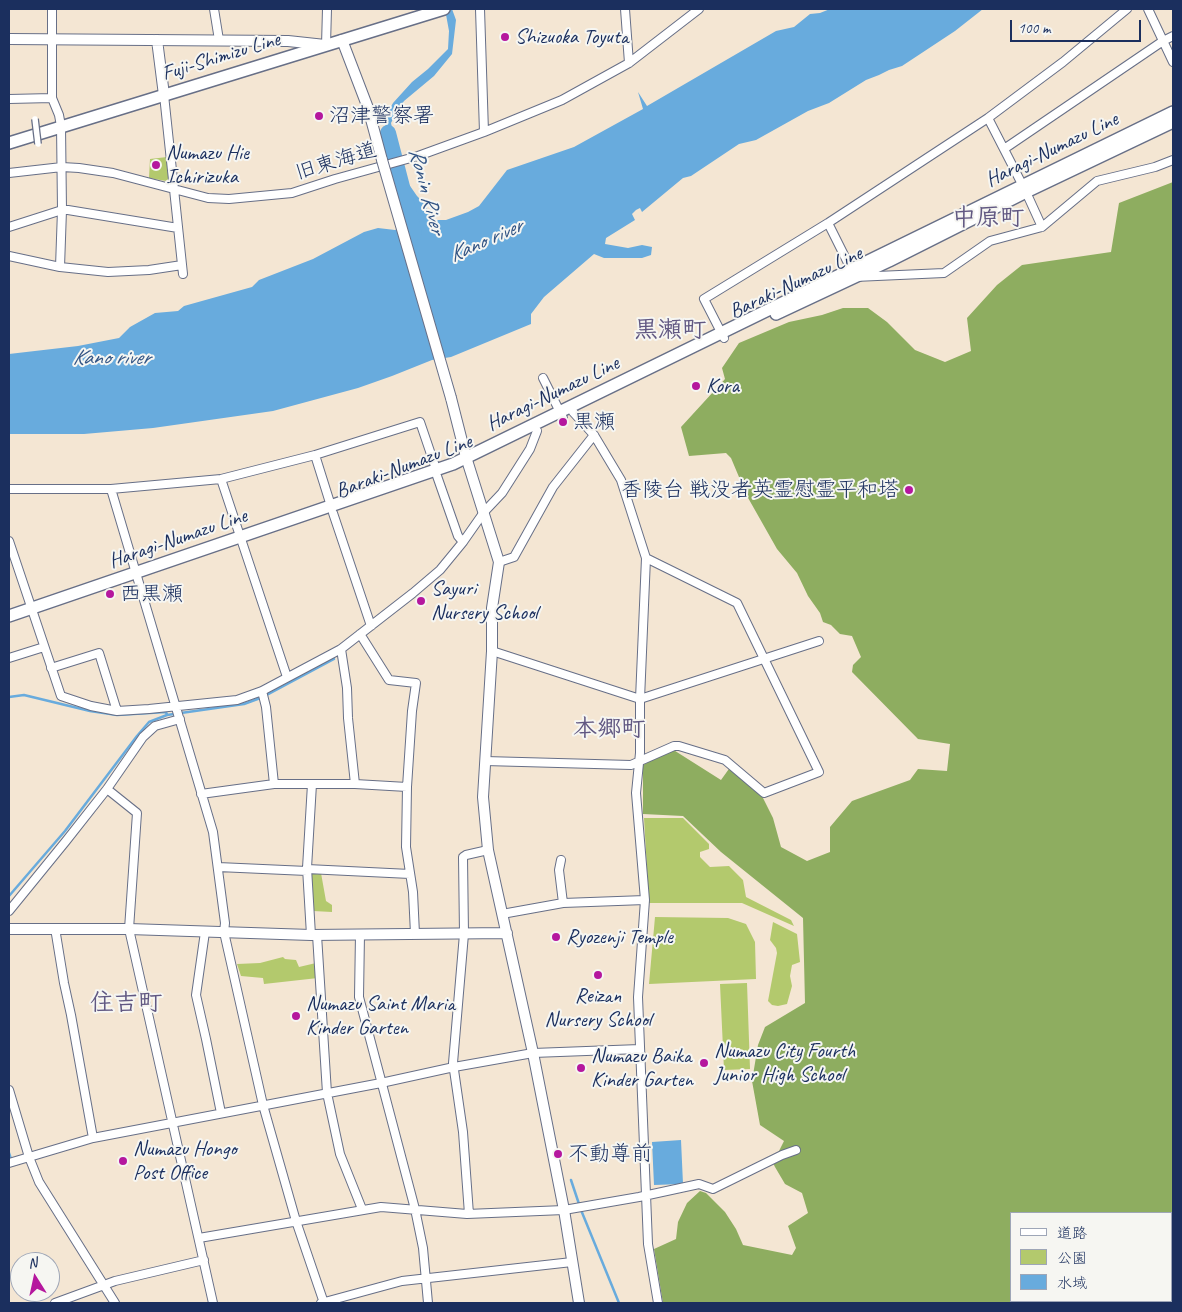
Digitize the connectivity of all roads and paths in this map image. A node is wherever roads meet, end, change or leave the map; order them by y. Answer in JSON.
{"nodes":[{"id":1,"x":52,"y":9,"type":"edge"},
{"id":2,"x":214,"y":9,"type":"edge"},
{"id":3,"x":327,"y":9,"type":"edge"},
{"id":4,"x":444,"y":9,"type":"edge"},
{"id":5,"x":480,"y":9,"type":"edge"},
{"id":6,"x":625,"y":9,"type":"edge"},
{"id":7,"x":699,"y":9,"type":"edge"},
{"id":8,"x":1127,"y":9,"type":"edge"},
{"id":9,"x":1148,"y":9,"type":"edge"},
{"id":10,"x":1173,"y":36,"type":"edge"},
{"id":11,"x":9,"y":39,"type":"edge"},
{"id":12,"x":53,"y":39,"type":"junction"},
{"id":13,"x":157,"y":40,"type":"junction"},
{"id":14,"x":218,"y":40,"type":"junction"},
{"id":15,"x":342,"y":40,"type":"junction"},
{"id":16,"x":1163,"y":41,"type":"junction"},
{"id":17,"x":326,"y":45,"type":"junction"},
{"id":18,"x":1173,"y":62,"type":"edge"},
{"id":19,"x":629,"y":63,"type":"junction"},
{"id":20,"x":164,"y":95,"type":"junction"},
{"id":21,"x":52,"y":98,"type":"junction"},
{"id":22,"x":9,"y":99,"type":"edge"},
{"id":23,"x":1173,"y":112,"type":"edge"},
{"id":24,"x":988,"y":118,"type":"junction"},
{"id":25,"x":35,"y":119,"type":"dead end"},
{"id":26,"x":1173,"y":122,"type":"edge"},
{"id":27,"x":60,"y":126,"type":"junction"},
{"id":28,"x":484,"y":132,"type":"junction"},
{"id":29,"x":9,"y":144,"type":"edge"},
{"id":30,"x":38,"y":144,"type":"dead end"},
{"id":31,"x":1004,"y":149,"type":"junction"},
{"id":32,"x":1173,"y":160,"type":"edge"},
{"id":33,"x":62,"y":167,"type":"junction"},
{"id":34,"x":9,"y":173,"type":"edge"},
{"id":35,"x":1024,"y":188,"type":"junction"},
{"id":36,"x":173,"y":189,"type":"junction"},
{"id":37,"x":62,"y":210,"type":"junction"},
{"id":38,"x":828,"y":223,"type":"junction"},
{"id":39,"x":1042,"y":226,"type":"junction"},
{"id":40,"x":9,"y":228,"type":"edge"},
{"id":41,"x":178,"y":228,"type":"junction"},
{"id":42,"x":9,"y":256,"type":"edge"},
{"id":43,"x":182,"y":265,"type":"junction"},
{"id":44,"x":60,"y":267,"type":"junction"},
{"id":45,"x":853,"y":273,"type":"junction"},
{"id":46,"x":183,"y":274,"type":"dead end"},
{"id":47,"x":723,"y":335,"type":"junction"},
{"id":48,"x":543,"y":378,"type":"dead end"},
{"id":49,"x":565,"y":414,"type":"junction"},
{"id":50,"x":537,"y":431,"type":"junction"},
{"id":51,"x":594,"y":435,"type":"junction"},
{"id":52,"x":315,"y":455,"type":"junction"},
{"id":53,"x":467,"y":461,"type":"junction"},
{"id":54,"x":437,"y":473,"type":"junction"},
{"id":55,"x":221,"y":479,"type":"junction"},
{"id":56,"x":9,"y":489,"type":"edge"},
{"id":57,"x":111,"y":489,"type":"junction"},
{"id":58,"x":332,"y":510,"type":"junction"},
{"id":59,"x":484,"y":512,"type":"junction"},
{"id":60,"x":9,"y":541,"type":"edge"},
{"id":61,"x":241,"y":541,"type":"junction"},
{"id":62,"x":463,"y":542,"type":"junction"},
{"id":63,"x":646,"y":558,"type":"junction"},
{"id":64,"x":499,"y":562,"type":"junction"},
{"id":65,"x":138,"y":576,"type":"junction"},
{"id":66,"x":33,"y":612,"type":"junction"},
{"id":67,"x":9,"y":616,"type":"edge"},
{"id":68,"x":9,"y":623,"type":"edge"},
{"id":69,"x":372,"y":626,"type":"junction"},
{"id":70,"x":360,"y":634,"type":"junction"},
{"id":71,"x":819,"y":641,"type":"dead end"},
{"id":72,"x":44,"y":647,"type":"junction"},
{"id":73,"x":341,"y":649,"type":"junction"},
{"id":74,"x":492,"y":651,"type":"junction"},
{"id":75,"x":9,"y":658,"type":"edge"},
{"id":76,"x":764,"y":659,"type":"junction"},
{"id":77,"x":51,"y":668,"type":"junction"},
{"id":78,"x":287,"y":677,"type":"junction"},
{"id":79,"x":262,"y":691,"type":"junction"},
{"id":80,"x":640,"y":699,"type":"junction"},
{"id":81,"x":176,"y":707,"type":"junction"},
{"id":82,"x":117,"y":711,"type":"junction"},
{"id":83,"x":180,"y":719,"type":"junction"},
{"id":84,"x":485,"y":761,"type":"junction"},
{"id":85,"x":639,"y":763,"type":"junction"},
{"id":86,"x":274,"y":784,"type":"junction"},
{"id":87,"x":312,"y":784,"type":"junction"},
{"id":88,"x":355,"y":784,"type":"junction"},
{"id":89,"x":407,"y":787,"type":"junction"},
{"id":90,"x":107,"y":788,"type":"junction"},
{"id":91,"x":202,"y":794,"type":"junction"},
{"id":92,"x":488,"y":850,"type":"junction"},
{"id":93,"x":561,"y":860,"type":"dead end"},
{"id":94,"x":218,"y":867,"type":"junction"},
{"id":95,"x":307,"y":870,"type":"junction"},
{"id":96,"x":410,"y":874,"type":"junction"},
{"id":97,"x":645,"y":900,"type":"junction"},
{"id":98,"x":563,"y":903,"type":"junction"},
{"id":99,"x":9,"y":911,"type":"edge"},
{"id":100,"x":502,"y":914,"type":"junction"},
{"id":101,"x":55,"y":928,"type":"junction"},
{"id":102,"x":9,"y":929,"type":"edge"},
{"id":103,"x":129,"y":929,"type":"junction"},
{"id":104,"x":205,"y":932,"type":"junction"},
{"id":105,"x":224,"y":932,"type":"junction"},
{"id":106,"x":507,"y":933,"type":"junction"},
{"id":107,"x":360,"y":934,"type":"junction"},
{"id":108,"x":415,"y":934,"type":"junction"},
{"id":109,"x":464,"y":934,"type":"junction"},
{"id":110,"x":314,"y":935,"type":"junction"},
{"id":111,"x":640,"y":1049,"type":"junction"},
{"id":112,"x":533,"y":1053,"type":"junction"},
{"id":113,"x":454,"y":1067,"type":"junction"},
{"id":114,"x":381,"y":1083,"type":"junction"},
{"id":115,"x":9,"y":1090,"type":"edge"},
{"id":116,"x":327,"y":1093,"type":"junction"},
{"id":117,"x":263,"y":1105,"type":"junction"},
{"id":118,"x":221,"y":1113,"type":"junction"},
{"id":119,"x":174,"y":1123,"type":"junction"},
{"id":120,"x":93,"y":1138,"type":"junction"},
{"id":121,"x":796,"y":1150,"type":"dead end"},
{"id":122,"x":29,"y":1157,"type":"junction"},
{"id":123,"x":9,"y":1163,"type":"edge"},
{"id":124,"x":645,"y":1195,"type":"junction"},
{"id":125,"x":362,"y":1209,"type":"junction"},
{"id":126,"x":415,"y":1210,"type":"junction"},
{"id":127,"x":564,"y":1210,"type":"junction"},
{"id":128,"x":469,"y":1214,"type":"junction"},
{"id":129,"x":296,"y":1221,"type":"junction"},
{"id":130,"x":199,"y":1238,"type":"junction"},
{"id":131,"x":204,"y":1260,"type":"junction"},
{"id":132,"x":572,"y":1262,"type":"junction"},
{"id":133,"x":426,"y":1278,"type":"junction"},
{"id":134,"x":104,"y":1286,"type":"junction"},
{"id":135,"x":55,"y":1303,"type":"edge"},
{"id":136,"x":115,"y":1303,"type":"edge"},
{"id":137,"x":213,"y":1303,"type":"edge"},
{"id":138,"x":323,"y":1303,"type":"edge"},
{"id":139,"x":428,"y":1303,"type":"edge"},
{"id":140,"x":579,"y":1303,"type":"edge"},
{"id":141,"x":658,"y":1303,"type":"edge"}],
"edges":[{"from":1,"to":12,"type":"street"},
{"from":2,"to":14,"type":"street"},
{"from":3,"to":17,"type":"street"},
{"from":4,"to":15,"type":"main road","name":"Fuji-Shimizu Line"},
{"from":5,"to":28,"type":"street"},
{"from":6,"to":19,"type":"street"},
{"from":7,"to":19,"type":"street","name":"旧東海道"},
{"from":8,"to":24,"type":"street"},
{"from":9,"to":16,"type":"street"},
{"from":10,"to":16,"type":"street"},
{"from":11,"to":12,"type":"street"},
{"from":12,"to":13,"type":"street"},
{"from":12,"to":21,"type":"street"},
{"from":13,"to":14,"type":"street"},
{"from":13,"to":20,"type":"street"},
{"from":14,"to":17,"type":"street"},
{"from":15,"to":17,"type":"main road","name":"Fuji-Shimizu Line"},
{"from":15,"to":53,"type":"street","bridge":true},
{"from":16,"to":18,"type":"street"},
{"from":16,"to":31,"type":"street"},
{"from":17,"to":20,"type":"main road","name":"Fuji-Shimizu Line"},
{"from":19,"to":28,"type":"street","name":"旧東海道"},
{"from":20,"to":27,"type":"main road","name":"Fuji-Shimizu Line"},
{"from":20,"to":36,"type":"street"},
{"from":21,"to":22,"type":"street"},
{"from":21,"to":27,"type":"street"},
{"from":23,"to":35,"type":"main road","name":"Haragi-Numazu Line"},
{"from":24,"to":31,"type":"street"},
{"from":24,"to":38,"type":"street"},
{"from":25,"to":30,"type":"street","bridge":true},
{"from":26,"to":35,"type":"main road","name":"Baraki-Numazu Line"},
{"from":27,"to":29,"type":"main road","name":"Fuji-Shimizu Line"},
{"from":27,"to":33,"type":"street"},
{"from":28,"to":36,"type":"street","name":"旧東海道"},
{"from":31,"to":35,"type":"street"},
{"from":32,"to":39,"type":"street"},
{"from":33,"to":34,"type":"street","name":"旧東海道"},
{"from":33,"to":36,"type":"street","name":"旧東海道"},
{"from":33,"to":37,"type":"street"},
{"from":35,"to":39,"type":"street"},
{"from":35,"to":45,"type":"main road","name":"Baraki-Numazu Line"},
{"from":36,"to":41,"type":"street"},
{"from":37,"to":40,"type":"street"},
{"from":37,"to":41,"type":"street"},
{"from":37,"to":44,"type":"street"},
{"from":38,"to":45,"type":"street"},
{"from":38,"to":47,"type":"street"},
{"from":39,"to":45,"type":"street"},
{"from":41,"to":43,"type":"street"},
{"from":42,"to":44,"type":"street"},
{"from":43,"to":44,"type":"street"},
{"from":43,"to":46,"type":"street"},
{"from":45,"to":47,"type":"main road","name":"Baraki-Numazu Line"},
{"from":47,"to":49,"type":"main road","name":"Baraki-Numazu Line"},
{"from":48,"to":49,"type":"street"},
{"from":49,"to":50,"type":"main road","name":"Baraki-Numazu Line"},
{"from":49,"to":51,"type":"street"},
{"from":49,"to":53,"type":"main road","name":"Haragi-Numazu Line"},
{"from":50,"to":53,"type":"main road","name":"Baraki-Numazu Line"},
{"from":50,"to":59,"type":"street"},
{"from":51,"to":63,"type":"street"},
{"from":51,"to":64,"type":"street"},
{"from":52,"to":54,"type":"street"},
{"from":52,"to":55,"type":"street"},
{"from":52,"to":58,"type":"street"},
{"from":53,"to":54,"type":"main road","name":"Baraki-Numazu Line"},
{"from":53,"to":59,"type":"street"},
{"from":54,"to":58,"type":"main road","name":"Baraki-Numazu Line"},
{"from":54,"to":62,"type":"street"},
{"from":55,"to":57,"type":"street"},
{"from":55,"to":61,"type":"street"},
{"from":56,"to":57,"type":"street"},
{"from":57,"to":65,"type":"street"},
{"from":58,"to":61,"type":"main road","name":"Baraki-Numazu Line"},
{"from":58,"to":69,"type":"street"},
{"from":59,"to":62,"type":"street"},
{"from":59,"to":64,"type":"street"},
{"from":60,"to":66,"type":"street"},
{"from":61,"to":65,"type":"main road","name":"Baraki-Numazu Line"},
{"from":61,"to":78,"type":"street"},
{"from":62,"to":69,"type":"street"},
{"from":63,"to":76,"type":"street"},
{"from":63,"to":80,"type":"street"},
{"from":64,"to":74,"type":"street"},
{"from":65,"to":66,"type":"main road","name":"Baraki-Numazu Line"},
{"from":65,"to":81,"type":"street"},
{"from":66,"to":67,"type":"main road"},
{"from":66,"to":68,"type":"main road","name":"Baraki-Numazu Line"},
{"from":66,"to":72,"type":"street"},
{"from":69,"to":70,"type":"street"},
{"from":70,"to":73,"type":"street"},
{"from":70,"to":89,"type":"street"},
{"from":71,"to":76,"type":"street"},
{"from":72,"to":75,"type":"street"},
{"from":72,"to":77,"type":"street"},
{"from":73,"to":78,"type":"street"},
{"from":73,"to":88,"type":"street"},
{"from":74,"to":80,"type":"street"},
{"from":74,"to":84,"type":"street"},
{"from":76,"to":80,"type":"street"},
{"from":76,"to":85,"type":"street"},
{"from":77,"to":82,"type":"street"},
{"from":77,"to":82,"type":"street"},
{"from":78,"to":79,"type":"street"},
{"from":79,"to":81,"type":"street"},
{"from":79,"to":86,"type":"street"},
{"from":80,"to":85,"type":"street"},
{"from":81,"to":82,"type":"street"},
{"from":81,"to":83,"type":"street"},
{"from":83,"to":90,"type":"street"},
{"from":83,"to":91,"type":"street"},
{"from":84,"to":85,"type":"street"},
{"from":84,"to":92,"type":"street"},
{"from":85,"to":97,"type":"street"},
{"from":86,"to":87,"type":"street"},
{"from":86,"to":91,"type":"street"},
{"from":87,"to":88,"type":"street"},
{"from":87,"to":95,"type":"street"},
{"from":88,"to":89,"type":"street"},
{"from":89,"to":96,"type":"street"},
{"from":90,"to":99,"type":"street"},
{"from":90,"to":103,"type":"street"},
{"from":91,"to":94,"type":"street"},
{"from":92,"to":100,"type":"street"},
{"from":92,"to":109,"type":"street"},
{"from":93,"to":98,"type":"street"},
{"from":94,"to":95,"type":"street"},
{"from":94,"to":105,"type":"street"},
{"from":95,"to":96,"type":"street"},
{"from":95,"to":110,"type":"street"},
{"from":96,"to":108,"type":"street"},
{"from":97,"to":98,"type":"street"},
{"from":97,"to":111,"type":"street"},
{"from":98,"to":100,"type":"street"},
{"from":100,"to":106,"type":"street"},
{"from":101,"to":102,"type":"street"},
{"from":101,"to":103,"type":"street"},
{"from":101,"to":120,"type":"street"},
{"from":103,"to":104,"type":"street"},
{"from":103,"to":119,"type":"street"},
{"from":104,"to":105,"type":"street"},
{"from":104,"to":118,"type":"street"},
{"from":105,"to":110,"type":"street"},
{"from":105,"to":117,"type":"street"},
{"from":106,"to":109,"type":"street"},
{"from":106,"to":112,"type":"street"},
{"from":107,"to":108,"type":"street"},
{"from":107,"to":110,"type":"street"},
{"from":107,"to":114,"type":"street"},
{"from":108,"to":109,"type":"street"},
{"from":109,"to":113,"type":"street"},
{"from":110,"to":116,"type":"street"},
{"from":111,"to":112,"type":"street"},
{"from":111,"to":124,"type":"street"},
{"from":112,"to":113,"type":"street"},
{"from":112,"to":127,"type":"street"},
{"from":113,"to":114,"type":"street"},
{"from":113,"to":128,"type":"street"},
{"from":114,"to":116,"type":"street"},
{"from":114,"to":126,"type":"street"},
{"from":115,"to":122,"type":"street"},
{"from":116,"to":117,"type":"street"},
{"from":116,"to":125,"type":"street"},
{"from":117,"to":118,"type":"street"},
{"from":117,"to":129,"type":"street"},
{"from":118,"to":119,"type":"street"},
{"from":119,"to":120,"type":"street"},
{"from":119,"to":130,"type":"street"},
{"from":120,"to":122,"type":"street"},
{"from":121,"to":124,"type":"street"},
{"from":122,"to":123,"type":"street"},
{"from":122,"to":134,"type":"street"},
{"from":124,"to":127,"type":"street"},
{"from":124,"to":141,"type":"street"},
{"from":125,"to":126,"type":"street"},
{"from":125,"to":129,"type":"street"},
{"from":126,"to":128,"type":"street"},
{"from":126,"to":133,"type":"street"},
{"from":127,"to":128,"type":"street"},
{"from":127,"to":132,"type":"street"},
{"from":129,"to":130,"type":"street"},
{"from":129,"to":138,"type":"street"},
{"from":130,"to":131,"type":"street"},
{"from":131,"to":134,"type":"street"},
{"from":131,"to":137,"type":"street"},
{"from":132,"to":133,"type":"street"},
{"from":132,"to":140,"type":"street"},
{"from":133,"to":138,"type":"street"},
{"from":133,"to":139,"type":"street"},
{"from":134,"to":135,"type":"street"},
{"from":134,"to":136,"type":"street"}]}
